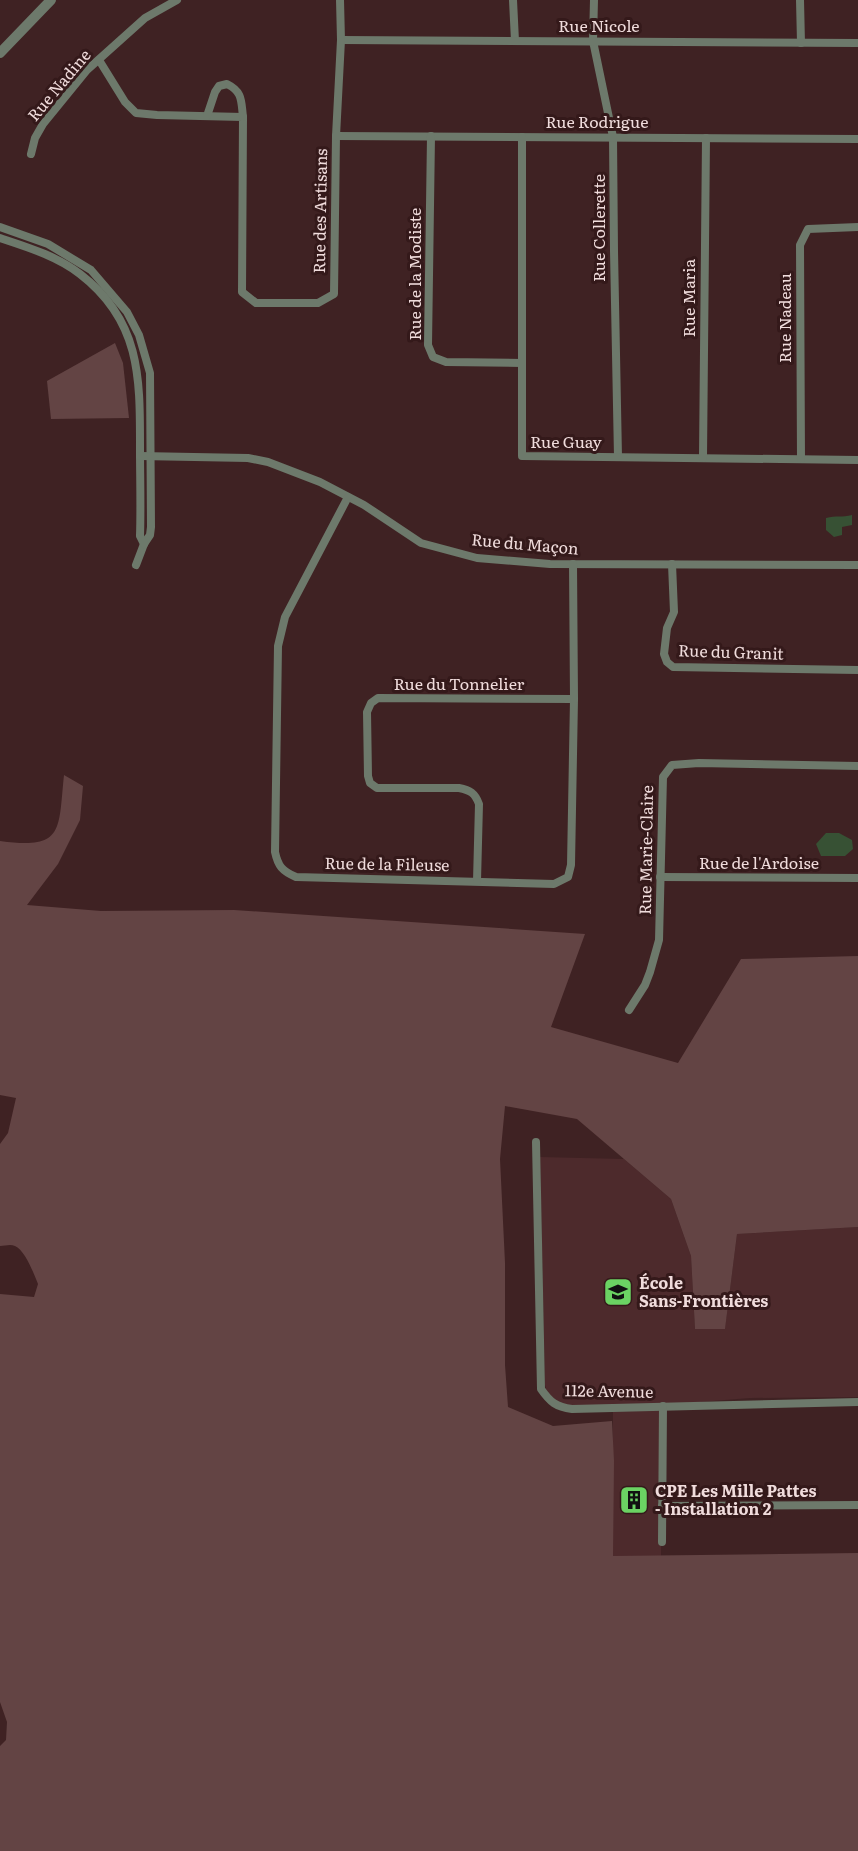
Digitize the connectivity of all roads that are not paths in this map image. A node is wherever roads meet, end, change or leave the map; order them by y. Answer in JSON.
{"nodes":[{"id":1,"x":51,"y":0,"type":"edge"},
{"id":2,"x":177,"y":0,"type":"edge"},
{"id":3,"x":340,"y":0,"type":"edge"},
{"id":4,"x":513,"y":0,"type":"edge"},
{"id":5,"x":594,"y":0,"type":"edge"},
{"id":6,"x":800,"y":0,"type":"edge"},
{"id":7,"x":341,"y":40,"type":"junction"},
{"id":8,"x":514,"y":41,"type":"junction"},
{"id":9,"x":593,"y":41,"type":"junction"},
{"id":10,"x":801,"y":43,"type":"junction"},
{"id":11,"x":858,"y":43,"type":"edge"},
{"id":12,"x":0,"y":53,"type":"edge"},
{"id":13,"x":99,"y":60,"type":"junction"},
{"id":14,"x":207,"y":116,"type":"junction"},
{"id":15,"x":243,"y":117,"type":"junction"},
{"id":16,"x":336,"y":136,"type":"junction"},
{"id":17,"x":431,"y":136,"type":"junction"},
{"id":18,"x":522,"y":137,"type":"junction"},
{"id":19,"x":613,"y":137,"type":"junction"},
{"id":20,"x":705,"y":138,"type":"junction"},
{"id":21,"x":858,"y":139,"type":"edge"},
{"id":22,"x":31,"y":154,"type":"dead end"},
{"id":23,"x":858,"y":226,"type":"edge"},
{"id":24,"x":0,"y":227,"type":"edge"},
{"id":25,"x":0,"y":238,"type":"edge"},
{"id":26,"x":522,"y":363,"type":"junction"},
{"id":27,"x":140,"y":456,"type":"junction"},
{"id":28,"x":151,"y":456,"type":"junction"},
{"id":29,"x":618,"y":457,"type":"junction"},
{"id":30,"x":703,"y":458,"type":"junction"},
{"id":31,"x":801,"y":459,"type":"junction"},
{"id":32,"x":858,"y":460,"type":"edge"},
{"id":33,"x":348,"y":497,"type":"junction"},
{"id":34,"x":144,"y":544,"type":"junction"},
{"id":35,"x":573,"y":564,"type":"junction"},
{"id":36,"x":672,"y":564,"type":"junction"},
{"id":37,"x":136,"y":565,"type":"dead end"},
{"id":38,"x":858,"y":565,"type":"edge"},
{"id":39,"x":858,"y":670,"type":"edge"},
{"id":40,"x":574,"y":699,"type":"junction"},
{"id":41,"x":858,"y":766,"type":"edge"},
{"id":42,"x":660,"y":877,"type":"junction"},
{"id":43,"x":858,"y":878,"type":"edge"},
{"id":44,"x":477,"y":881,"type":"junction"},
{"id":45,"x":628,"y":1011,"type":"dead end"},
{"id":46,"x":536,"y":1142,"type":"dead end"},
{"id":47,"x":858,"y":1402,"type":"edge"},
{"id":48,"x":663,"y":1406,"type":"junction"},
{"id":49,"x":858,"y":1505,"type":"edge"},
{"id":50,"x":662,"y":1506,"type":"junction"},
{"id":51,"x":662,"y":1542,"type":"dead end"}],
"edges":[{"from":1,"to":12,"type":"street"},
{"from":2,"to":13,"type":"street","name":"Rue Nadine"},
{"from":3,"to":7,"type":"street","name":"Rue des Artisans"},
{"from":4,"to":8,"type":"street"},
{"from":5,"to":9,"type":"street","name":"Rue Collerette"},
{"from":6,"to":10,"type":"street"},
{"from":7,"to":8,"type":"street","name":"Rue Nicole"},
{"from":7,"to":16,"type":"street","name":"Rue des Artisans"},
{"from":8,"to":9,"type":"street","name":"Rue Nicole"},
{"from":9,"to":10,"type":"street","name":"Rue Nicole"},
{"from":9,"to":19,"type":"street","name":"Rue Collerette"},
{"from":10,"to":11,"type":"street","name":"Rue Nicole"},
{"from":13,"to":14,"type":"street"},
{"from":13,"to":22,"type":"street","name":"Rue Nadine"},
{"from":14,"to":15,"type":"street"},
{"from":14,"to":15,"type":"street","name":"Rue des Artisans"},
{"from":15,"to":16,"type":"street","name":"Rue des Artisans"},
{"from":16,"to":17,"type":"street","name":"Rue Rodrigue"},
{"from":17,"to":18,"type":"street","name":"Rue Rodrigue"},
{"from":17,"to":26,"type":"street","name":"Rue de la Modiste"},
{"from":18,"to":19,"type":"street","name":"Rue Rodrigue"},
{"from":18,"to":26,"type":"street","name":"Rue Guay"},
{"from":19,"to":20,"type":"street","name":"Rue Rodrigue"},
{"from":19,"to":29,"type":"street","name":"Rue Collerette"},
{"from":20,"to":21,"type":"street","name":"Rue Rodrigue"},
{"from":20,"to":30,"type":"street","name":"Rue Maria"},
{"from":23,"to":31,"type":"street","name":"Rue Nadeau"},
{"from":24,"to":28,"type":"street"},
{"from":25,"to":27,"type":"street"},
{"from":26,"to":29,"type":"street","name":"Rue Guay"},
{"from":27,"to":28,"type":"street","name":"Rue du Maçon"},
{"from":27,"to":34,"type":"street"},
{"from":28,"to":33,"type":"street","name":"Rue du Maçon"},
{"from":28,"to":34,"type":"street"},
{"from":29,"to":30,"type":"street","name":"Rue Guay"},
{"from":30,"to":31,"type":"street","name":"Rue Guay"},
{"from":31,"to":32,"type":"street","name":"Rue Guay"},
{"from":33,"to":35,"type":"street","name":"Rue du Maçon"},
{"from":33,"to":44,"type":"street","name":"Rue de la Fileuse"},
{"from":34,"to":37,"type":"street"},
{"from":35,"to":36,"type":"street","name":"Rue du Maçon"},
{"from":35,"to":40,"type":"street","name":"Rue de la Fileuse"},
{"from":36,"to":38,"type":"street","name":"Rue du Maçon"},
{"from":36,"to":39,"type":"street","name":"Rue du Granit"},
{"from":40,"to":44,"type":"street","name":"Rue de la Fileuse"},
{"from":40,"to":44,"type":"street","name":"Rue du Tonnelier"},
{"from":41,"to":42,"type":"street","name":"Rue Marie-Claire"},
{"from":42,"to":43,"type":"street","name":"Rue de l'Ardoise"},
{"from":42,"to":45,"type":"street","name":"Rue Marie-Claire"},
{"from":46,"to":48,"type":"street","name":"112e Avenue"},
{"from":47,"to":48,"type":"street","name":"112e Avenue"},
{"from":48,"to":50,"type":"street"},
{"from":49,"to":50,"type":"street"},
{"from":50,"to":51,"type":"street"}]}
